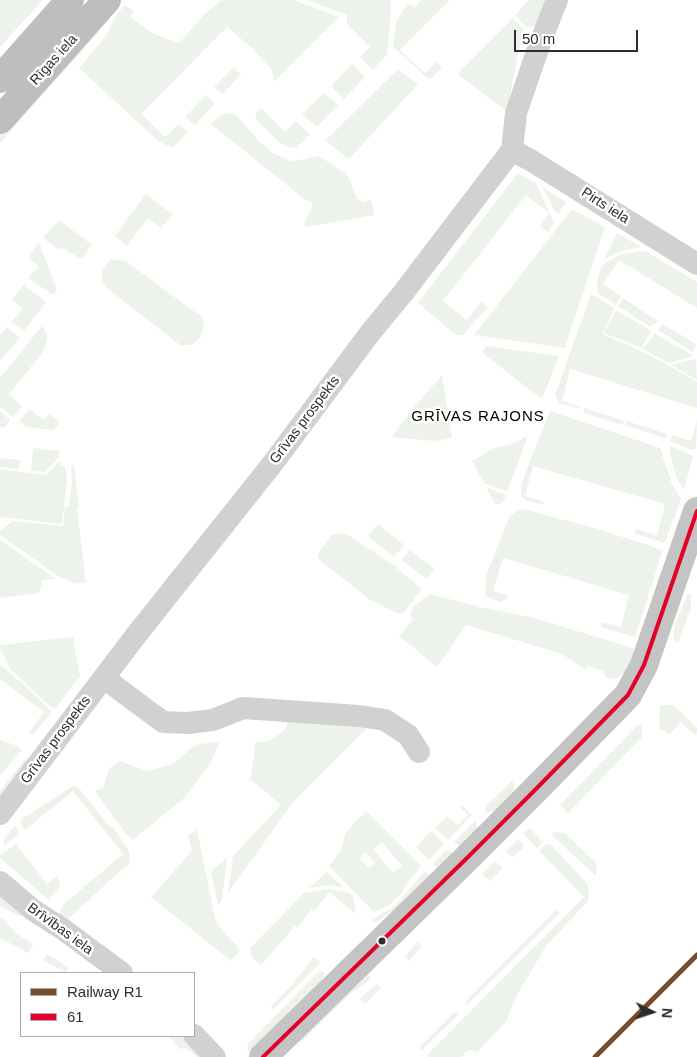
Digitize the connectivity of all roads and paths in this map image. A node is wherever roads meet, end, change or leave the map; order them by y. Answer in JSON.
{"nodes":[{"id":1,"x":70,"y":0,"type":"edge"},
{"id":2,"x":107,"y":0,"type":"edge"},
{"id":3,"x":557,"y":0,"type":"edge"},
{"id":4,"x":0,"y":79,"type":"edge"},
{"id":5,"x":0,"y":120,"type":"edge"},
{"id":6,"x":512,"y":150,"type":"junction"},
{"id":7,"x":697,"y":264,"type":"edge"},
{"id":8,"x":697,"y":511,"type":"edge"},
{"id":9,"x":104,"y":678,"type":"junction"},
{"id":10,"x":419,"y":752,"type":"dead end"},
{"id":11,"x":0,"y":814,"type":"edge"},
{"id":12,"x":0,"y":882,"type":"edge"},
{"id":13,"x":121,"y":972,"type":"edge"},
{"id":14,"x":195,"y":1036,"type":"edge"},
{"id":15,"x":215,"y":1057,"type":"edge"},
{"id":16,"x":263,"y":1057,"type":"edge"}],
"edges":[{"from":1,"to":4,"type":"highway","name":"Rīgas iela"},
{"from":2,"to":5,"type":"highway","name":"Rīgas iela"},
{"from":3,"to":6,"type":"street"},
{"from":6,"to":7,"type":"street","name":"Pirts iela"},
{"from":6,"to":9,"type":"street","name":"Grīvas prospekts"},
{"from":8,"to":16,"type":"main road"},
{"from":9,"to":10,"type":"street"},
{"from":9,"to":11,"type":"street","name":"Grīvas prospekts"},
{"from":12,"to":13,"type":"street","name":"Brīvības iela"},
{"from":14,"to":15,"type":"street"}]}
